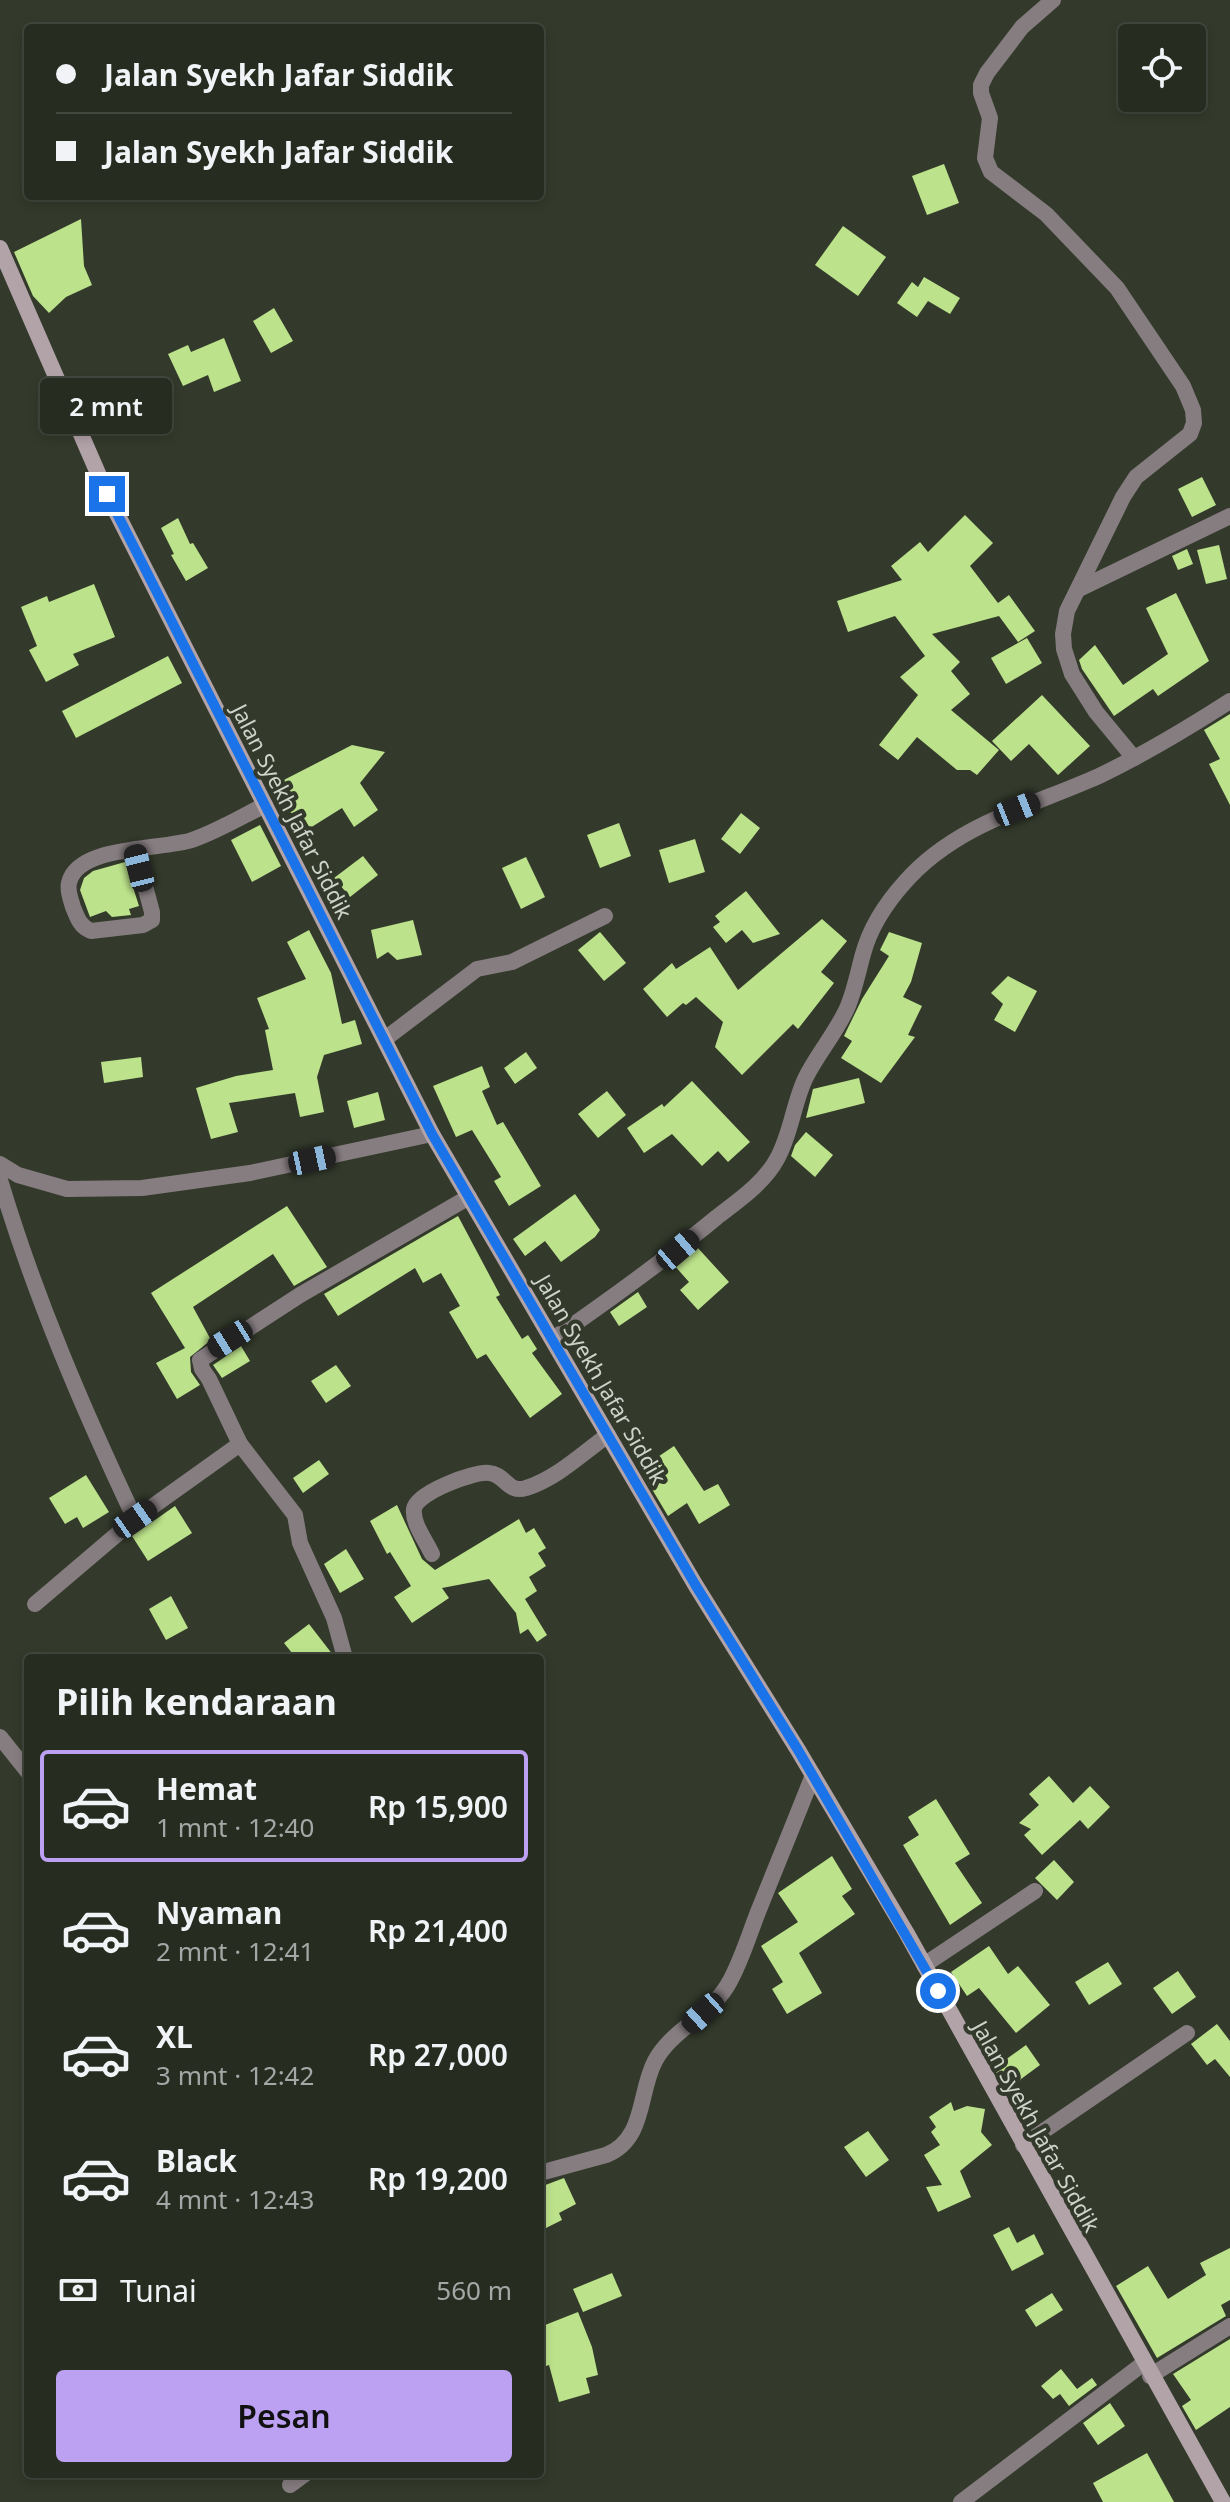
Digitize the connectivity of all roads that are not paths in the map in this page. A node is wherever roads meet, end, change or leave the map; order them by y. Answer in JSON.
{"nodes":[{"id":1,"x":1053,"y":0,"type":"edge"},
{"id":2,"x":0,"y":248,"type":"edge"},
{"id":3,"x":1230,"y":516,"type":"edge"},
{"id":4,"x":1079,"y":589,"type":"junction"},
{"id":5,"x":1230,"y":701,"type":"edge"},
{"id":6,"x":1134,"y":758,"type":"junction"},
{"id":7,"x":265,"y":805,"type":"junction"},
{"id":8,"x":135,"y":849,"type":"junction"},
{"id":9,"x":605,"y":916,"type":"dead end"},
{"id":10,"x":385,"y":1039,"type":"junction"},
{"id":11,"x":432,"y":1134,"type":"junction"},
{"id":12,"x":0,"y":1164,"type":"edge"},
{"id":13,"x":0,"y":1180,"type":"edge"},
{"id":14,"x":469,"y":1197,"type":"junction"},
{"id":15,"x":553,"y":1339,"type":"junction"},
{"id":16,"x":608,"y":1435,"type":"junction"},
{"id":17,"x":240,"y":1444,"type":"junction"},
{"id":18,"x":135,"y":1519,"type":"junction"},
{"id":19,"x":432,"y":1554,"type":"dead end"},
{"id":20,"x":35,"y":1604,"type":"dead end"},
{"id":21,"x":344,"y":1654,"type":"edge"},
{"id":22,"x":0,"y":1737,"type":"edge"},
{"id":23,"x":24,"y":1767,"type":"edge"},
{"id":24,"x":813,"y":1775,"type":"junction"},
{"id":25,"x":1035,"y":1891,"type":"dead end"},
{"id":26,"x":924,"y":1965,"type":"junction"},
{"id":27,"x":1187,"y":2033,"type":"dead end"},
{"id":28,"x":1023,"y":2145,"type":"junction"},
{"id":29,"x":544,"y":2172,"type":"edge"},
{"id":30,"x":1230,"y":2326,"type":"edge"},
{"id":31,"x":1147,"y":2369,"type":"junction"},
{"id":32,"x":300,"y":2478,"type":"edge"},
{"id":33,"x":290,"y":2485,"type":"dead end"},
{"id":34,"x":961,"y":2502,"type":"edge"},
{"id":35,"x":1223,"y":2502,"type":"edge"}],
"edges":[{"from":1,"to":4,"type":"street"},
{"from":2,"to":7,"type":"main road","name":"Jalan Syekh Jafar Siddik"},
{"from":3,"to":4,"type":"street"},
{"from":4,"to":6,"type":"street"},
{"from":5,"to":6,"type":"street"},
{"from":6,"to":15,"type":"street"},
{"from":7,"to":8,"type":"street"},
{"from":7,"to":10,"type":"main road","name":"Jalan Syekh Jafar Siddik"},
{"from":8,"to":8,"type":"street"},
{"from":9,"to":10,"type":"street"},
{"from":10,"to":11,"type":"main road","name":"Jalan Syekh Jafar Siddik"},
{"from":11,"to":12,"type":"street"},
{"from":11,"to":14,"type":"main road","name":"Jalan Syekh Jafar Siddik"},
{"from":13,"to":18,"type":"street"},
{"from":14,"to":15,"type":"main road","name":"Jalan Syekh Jafar Siddik"},
{"from":14,"to":17,"type":"street"},
{"from":15,"to":16,"type":"main road","name":"Jalan Syekh Jafar Siddik"},
{"from":16,"to":19,"type":"street"},
{"from":16,"to":24,"type":"main road","name":"Jalan Syekh Jafar Siddik"},
{"from":17,"to":18,"type":"street"},
{"from":17,"to":21,"type":"street"},
{"from":18,"to":20,"type":"street"},
{"from":22,"to":23,"type":"street"},
{"from":24,"to":26,"type":"main road","name":"Jalan Syekh Jafar Siddik"},
{"from":24,"to":29,"type":"street"},
{"from":25,"to":26,"type":"street"},
{"from":26,"to":28,"type":"main road","name":"Jalan Syekh Jafar Siddik"},
{"from":27,"to":28,"type":"street"},
{"from":28,"to":31,"type":"main road","name":"Jalan Syekh Jafar Siddik"},
{"from":30,"to":31,"type":"street"},
{"from":31,"to":34,"type":"street"},
{"from":31,"to":35,"type":"main road","name":"Jalan Syekh Jafar Siddik"},
{"from":32,"to":33,"type":"street"}]}
